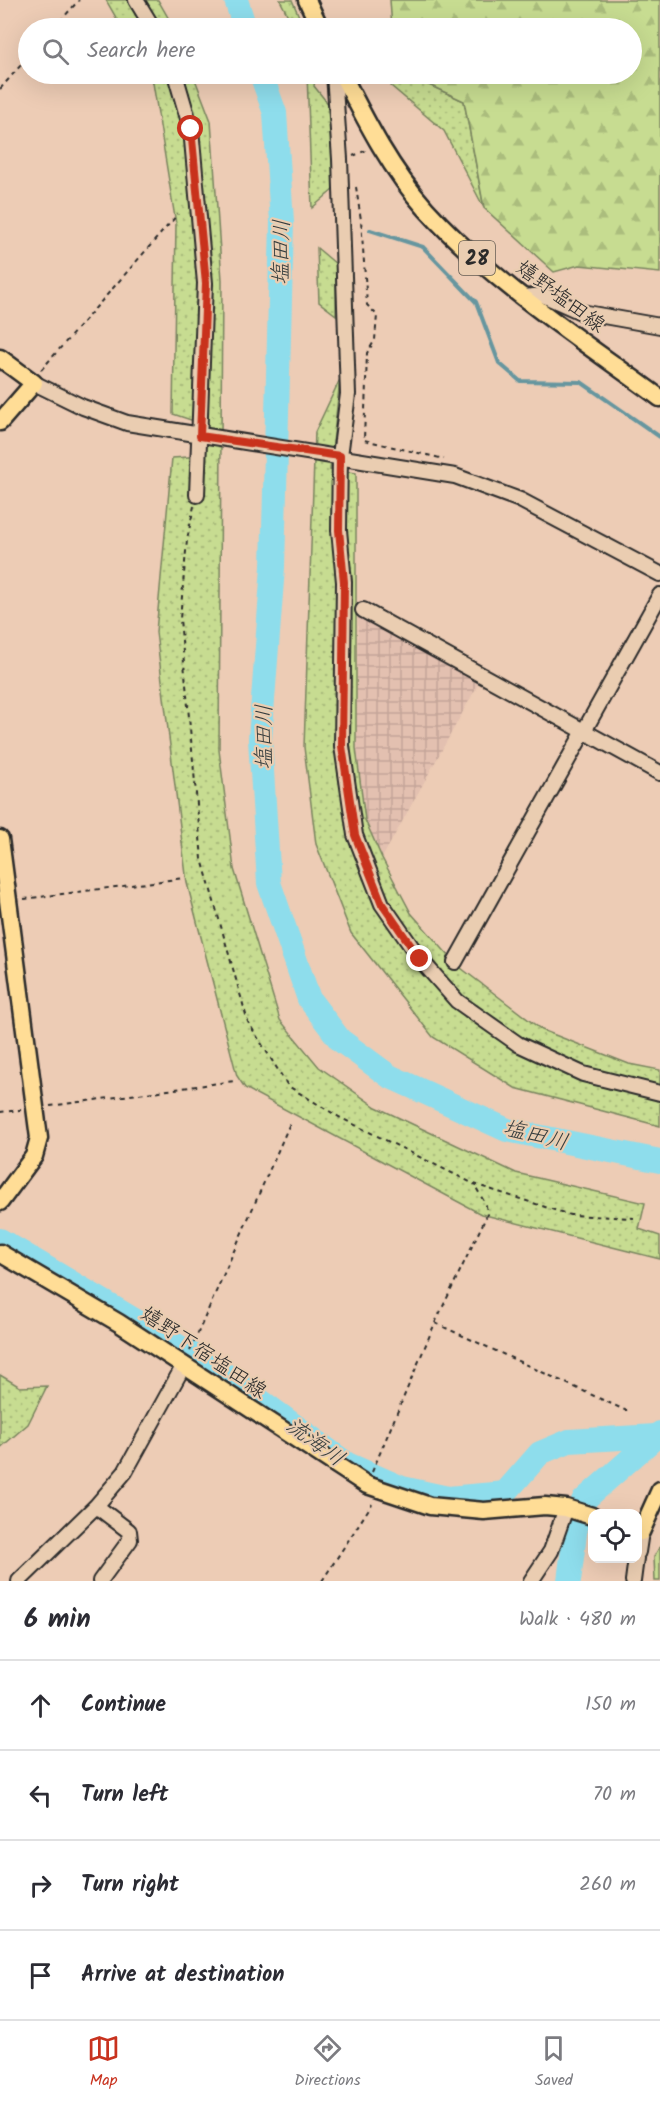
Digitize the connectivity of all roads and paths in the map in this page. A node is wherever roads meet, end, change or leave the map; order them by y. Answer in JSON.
{"nodes":[{"id":1,"x":79,"y":0,"type":"edge"},
{"id":2,"x":136,"y":0,"type":"edge"},
{"id":3,"x":307,"y":0,"type":"edge"},
{"id":4,"x":63,"y":18,"type":"edge"},
{"id":5,"x":147,"y":18,"type":"edge"},
{"id":6,"x":315,"y":18,"type":"edge"},
{"id":7,"x":18,"y":68,"type":"edge"},
{"id":8,"x":178,"y":84,"type":"edge"},
{"id":9,"x":334,"y":84,"type":"edge"},
{"id":10,"x":347,"y":84,"type":"edge"},
{"id":11,"x":0,"y":89,"type":"edge"},
{"id":12,"x":378,"y":144,"type":"junction"},
{"id":13,"x":351,"y":158,"type":"dead end"},
{"id":14,"x":354,"y":178,"type":"dead end"},
{"id":15,"x":178,"y":214,"type":"dead end"},
{"id":16,"x":524,"y":297,"type":"junction"},
{"id":17,"x":660,"y":327,"type":"edge"},
{"id":18,"x":0,"y":358,"type":"edge"},
{"id":19,"x":34,"y":383,"type":"junction"},
{"id":20,"x":660,"y":398,"type":"edge"},
{"id":21,"x":0,"y":422,"type":"edge"},
{"id":22,"x":200,"y":436,"type":"junction"},
{"id":23,"x":340,"y":456,"type":"junction"},
{"id":24,"x":445,"y":459,"type":"dead end"},
{"id":25,"x":197,"y":495,"type":"joint"},
{"id":26,"x":660,"y":574,"type":"edge"},
{"id":27,"x":660,"y":595,"type":"edge"},
{"id":28,"x":363,"y":610,"type":"dead end"},
{"id":29,"x":584,"y":731,"type":"junction"},
{"id":30,"x":660,"y":773,"type":"edge"},
{"id":31,"x":0,"y":839,"type":"edge"},
{"id":32,"x":184,"y":878,"type":"dead end"},
{"id":33,"x":8,"y":901,"type":"junction"},
{"id":34,"x":455,"y":962,"type":"dead end"},
{"id":35,"x":234,"y":1081,"type":"dead end"},
{"id":36,"x":660,"y":1093,"type":"edge"},
{"id":37,"x":36,"y":1108,"type":"junction"},
{"id":38,"x":0,"y":1113,"type":"edge"},
{"id":39,"x":291,"y":1121,"type":"dead end"},
{"id":40,"x":474,"y":1184,"type":"junction"},
{"id":41,"x":0,"y":1202,"type":"edge"},
{"id":42,"x":634,"y":1218,"type":"dead end"},
{"id":43,"x":0,"y":1253,"type":"edge"},
{"id":44,"x":435,"y":1323,"type":"junction"},
{"id":45,"x":193,"y":1344,"type":"dead end"},
{"id":46,"x":184,"y":1365,"type":"junction"},
{"id":47,"x":627,"y":1411,"type":"dead end"},
{"id":48,"x":374,"y":1467,"type":"dead end"},
{"id":49,"x":660,"y":1490,"type":"edge"},
{"id":50,"x":380,"y":1491,"type":"junction"},
{"id":51,"x":96,"y":1506,"type":"junction"},
{"id":52,"x":566,"y":1508,"type":"junction"},
{"id":53,"x":588,"y":1515,"type":"edge"},
{"id":54,"x":642,"y":1525,"type":"edge"},
{"id":55,"x":635,"y":1563,"type":"edge"},
{"id":56,"x":19,"y":1581,"type":"edge"},
{"id":57,"x":100,"y":1581,"type":"edge"},
{"id":58,"x":322,"y":1581,"type":"edge"},
{"id":59,"x":531,"y":1581,"type":"edge"},
{"id":60,"x":633,"y":1581,"type":"edge"}],
"edges":[{"from":1,"to":4,"type":"path"},
{"from":2,"to":5,"type":"street"},
{"from":3,"to":6,"type":"main road"},
{"from":7,"to":11,"type":"path"},
{"from":8,"to":22,"type":"street"},
{"from":9,"to":23,"type":"street"},
{"from":10,"to":12,"type":"main road","name":"嬉野塩田線","number":"28"},
{"from":12,"to":13,"type":"path"},
{"from":12,"to":16,"type":"main road","name":"嬉野塩田線","number":"28"},
{"from":14,"to":24,"type":"path"},
{"from":15,"to":19,"type":"path"},
{"from":16,"to":17,"type":"street"},
{"from":16,"to":20,"type":"main road","name":"嬉野塩田線","number":"28"},
{"from":18,"to":19,"type":"main road"},
{"from":19,"to":21,"type":"main road"},
{"from":19,"to":22,"type":"street"},
{"from":22,"to":23,"type":"street"},
{"from":22,"to":25,"type":"street"},
{"from":23,"to":26,"type":"street"},
{"from":23,"to":36,"type":"street"},
{"from":25,"to":40,"type":"path"},
{"from":27,"to":29,"type":"street"},
{"from":28,"to":29,"type":"street"},
{"from":29,"to":30,"type":"street"},
{"from":29,"to":34,"type":"street"},
{"from":31,"to":33,"type":"main road"},
{"from":32,"to":33,"type":"path"},
{"from":33,"to":37,"type":"main road"},
{"from":35,"to":37,"type":"path"},
{"from":37,"to":38,"type":"path"},
{"from":37,"to":41,"type":"main road"},
{"from":39,"to":45,"type":"path"},
{"from":40,"to":42,"type":"path"},
{"from":40,"to":44,"type":"path"},
{"from":43,"to":46,"type":"main road","name":"嬉野下宿塩田線"},
{"from":44,"to":47,"type":"path"},
{"from":44,"to":48,"type":"path"},
{"from":46,"to":50,"type":"main road","name":"嬉野下宿塩田線"},
{"from":46,"to":51,"type":"street"},
{"from":49,"to":54,"type":"main road"},
{"from":50,"to":52,"type":"main road","name":"嬉野下宿塩田線"},
{"from":50,"to":58,"type":"path"},
{"from":51,"to":56,"type":"street"},
{"from":51,"to":57,"type":"street"},
{"from":52,"to":53,"type":"main road","name":"嬉野下宿塩田線"},
{"from":52,"to":59,"type":"street"},
{"from":55,"to":60,"type":"street"}]}
